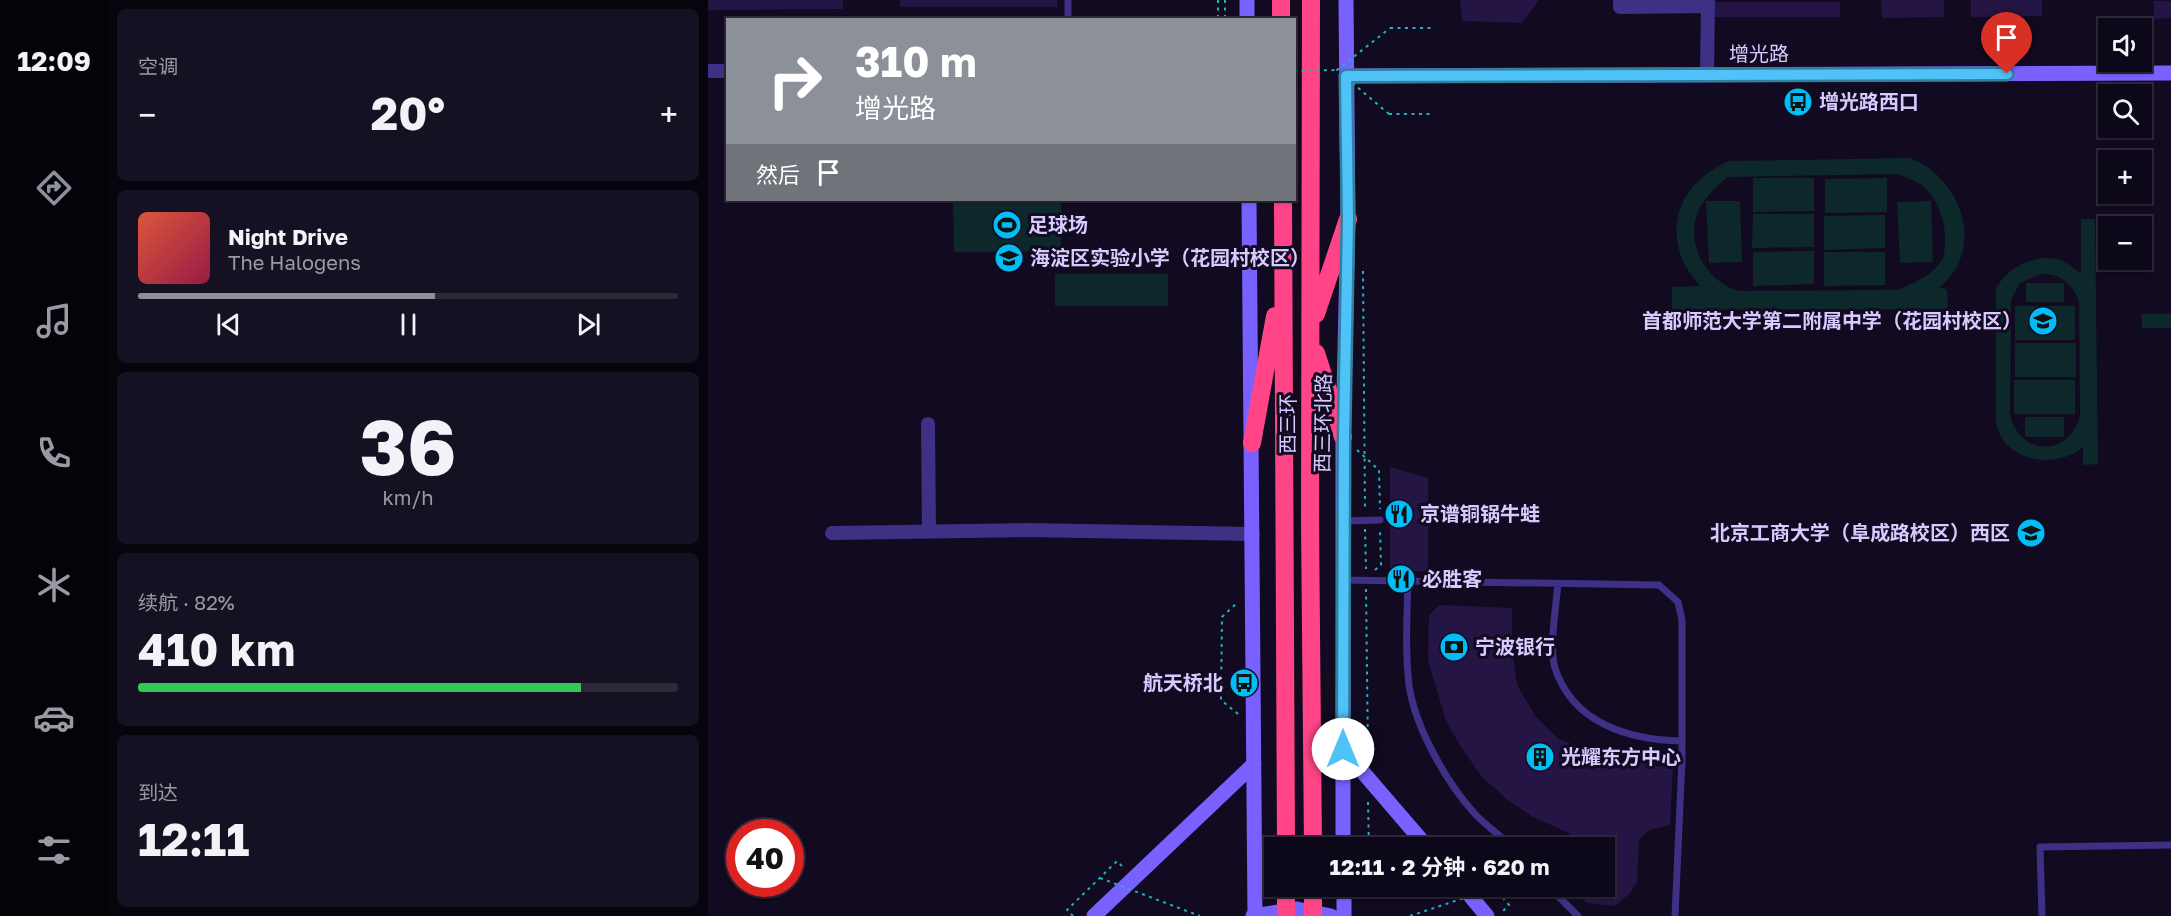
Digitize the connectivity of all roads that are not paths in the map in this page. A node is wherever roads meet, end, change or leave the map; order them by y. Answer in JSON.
{"nodes":[{"id":1,"x":1068,"y":0,"type":"edge"},
{"id":2,"x":1247,"y":0,"type":"edge"},
{"id":3,"x":1281,"y":0,"type":"edge"},
{"id":4,"x":1311,"y":0,"type":"edge"},
{"id":5,"x":1346,"y":0,"type":"edge"},
{"id":6,"x":1620,"y":0,"type":"edge"},
{"id":7,"x":1708,"y":3,"type":"edge"},
{"id":8,"x":1068,"y":18,"type":"edge"},
{"id":9,"x":1247,"y":18,"type":"edge"},
{"id":10,"x":1281,"y":18,"type":"edge"},
{"id":11,"x":708,"y":70,"type":"edge"},
{"id":12,"x":726,"y":71,"type":"edge"},
{"id":13,"x":1342,"y":73,"type":"junction"},
{"id":14,"x":2171,"y":73,"type":"edge"},
{"id":15,"x":1707,"y":75,"type":"junction"},
{"id":16,"x":1249,"y":201,"type":"edge"},
{"id":17,"x":1283,"y":201,"type":"edge"},
{"id":18,"x":1348,"y":219,"type":"junction"},
{"id":19,"x":1284,"y":270,"type":"junction"},
{"id":20,"x":1311,"y":332,"type":"junction"},
{"id":21,"x":928,"y":424,"type":"dead end"},
{"id":22,"x":1344,"y":437,"type":"junction"},
{"id":23,"x":1252,"y":443,"type":"junction"},
{"id":24,"x":1380,"y":520,"type":"dead end"},
{"id":25,"x":1343,"y":521,"type":"junction"},
{"id":26,"x":929,"y":532,"type":"junction"},
{"id":27,"x":832,"y":533,"type":"dead end"},
{"id":28,"x":1253,"y":534,"type":"junction"},
{"id":29,"x":1343,"y":580,"type":"junction"},
{"id":30,"x":1408,"y":580,"type":"junction"},
{"id":31,"x":1558,"y":584,"type":"junction"},
{"id":32,"x":1682,"y":741,"type":"junction"},
{"id":33,"x":1343,"y":749,"type":"junction"},
{"id":34,"x":1254,"y":764,"type":"junction"},
{"id":35,"x":1286,"y":837,"type":"edge"},
{"id":36,"x":1312,"y":837,"type":"edge"},
{"id":37,"x":1343,"y":837,"type":"edge"},
{"id":38,"x":1419,"y":837,"type":"edge"},
{"id":39,"x":1500,"y":837,"type":"edge"},
{"id":40,"x":2171,"y":845,"type":"edge"},
{"id":41,"x":1286,"y":897,"type":"edge"},
{"id":42,"x":1313,"y":897,"type":"edge"},
{"id":43,"x":1344,"y":897,"type":"edge"},
{"id":44,"x":1471,"y":897,"type":"edge"},
{"id":45,"x":1559,"y":897,"type":"edge"},
{"id":46,"x":1094,"y":916,"type":"edge"},
{"id":47,"x":1254,"y":916,"type":"edge"},
{"id":48,"x":1286,"y":916,"type":"edge"},
{"id":49,"x":1313,"y":916,"type":"edge"},
{"id":50,"x":1331,"y":916,"type":"edge"},
{"id":51,"x":1344,"y":916,"type":"edge"},
{"id":52,"x":1487,"y":916,"type":"edge"},
{"id":53,"x":1578,"y":916,"type":"edge"},
{"id":54,"x":1675,"y":916,"type":"edge"},
{"id":55,"x":2042,"y":916,"type":"edge"}],
"edges":[{"from":1,"to":8,"type":"lane"},
{"from":2,"to":9,"type":"street"},
{"from":3,"to":10,"type":"highway"},
{"from":4,"to":20,"type":"highway","name":"西三环"},
{"from":5,"to":13,"type":"street","name":"西三环北路"},
{"from":6,"to":7,"type":"street"},
{"from":7,"to":15,"type":"street"},
{"from":11,"to":12,"type":"street"},
{"from":13,"to":15,"type":"street","name":"增光路"},
{"from":13,"to":18,"type":"street","name":"西三环北路"},
{"from":14,"to":15,"type":"street","name":"增光路"},
{"from":16,"to":23,"type":"street"},
{"from":17,"to":19,"type":"highway","name":"西三环"},
{"from":18,"to":20,"type":"highway"},
{"from":18,"to":22,"type":"street","name":"西三环北路"},
{"from":19,"to":23,"type":"highway"},
{"from":19,"to":35,"type":"highway","name":"西三环"},
{"from":20,"to":22,"type":"highway"},
{"from":20,"to":36,"type":"highway","name":"西三环"},
{"from":21,"to":26,"type":"street"},
{"from":22,"to":25,"type":"street","name":"西三环北路"},
{"from":23,"to":28,"type":"street"},
{"from":24,"to":25,"type":"lane"},
{"from":25,"to":29,"type":"street","name":"西三环北路"},
{"from":26,"to":27,"type":"street"},
{"from":26,"to":28,"type":"street"},
{"from":28,"to":34,"type":"street"},
{"from":29,"to":30,"type":"lane"},
{"from":29,"to":33,"type":"street","name":"西三环北路"},
{"from":30,"to":31,"type":"lane"},
{"from":30,"to":39,"type":"lane"},
{"from":31,"to":32,"type":"lane"},
{"from":31,"to":32,"type":"lane"},
{"from":32,"to":54,"type":"lane"},
{"from":33,"to":37,"type":"street","name":"西三环北路"},
{"from":33,"to":38,"type":"street"},
{"from":34,"to":46,"type":"street"},
{"from":34,"to":47,"type":"street"},
{"from":40,"to":55,"type":"lane"},
{"from":41,"to":48,"type":"highway","bridge":true},
{"from":42,"to":49,"type":"highway","bridge":true},
{"from":43,"to":51,"type":"street"},
{"from":44,"to":52,"type":"street"},
{"from":45,"to":53,"type":"lane"},
{"from":47,"to":50,"type":"street"}]}
